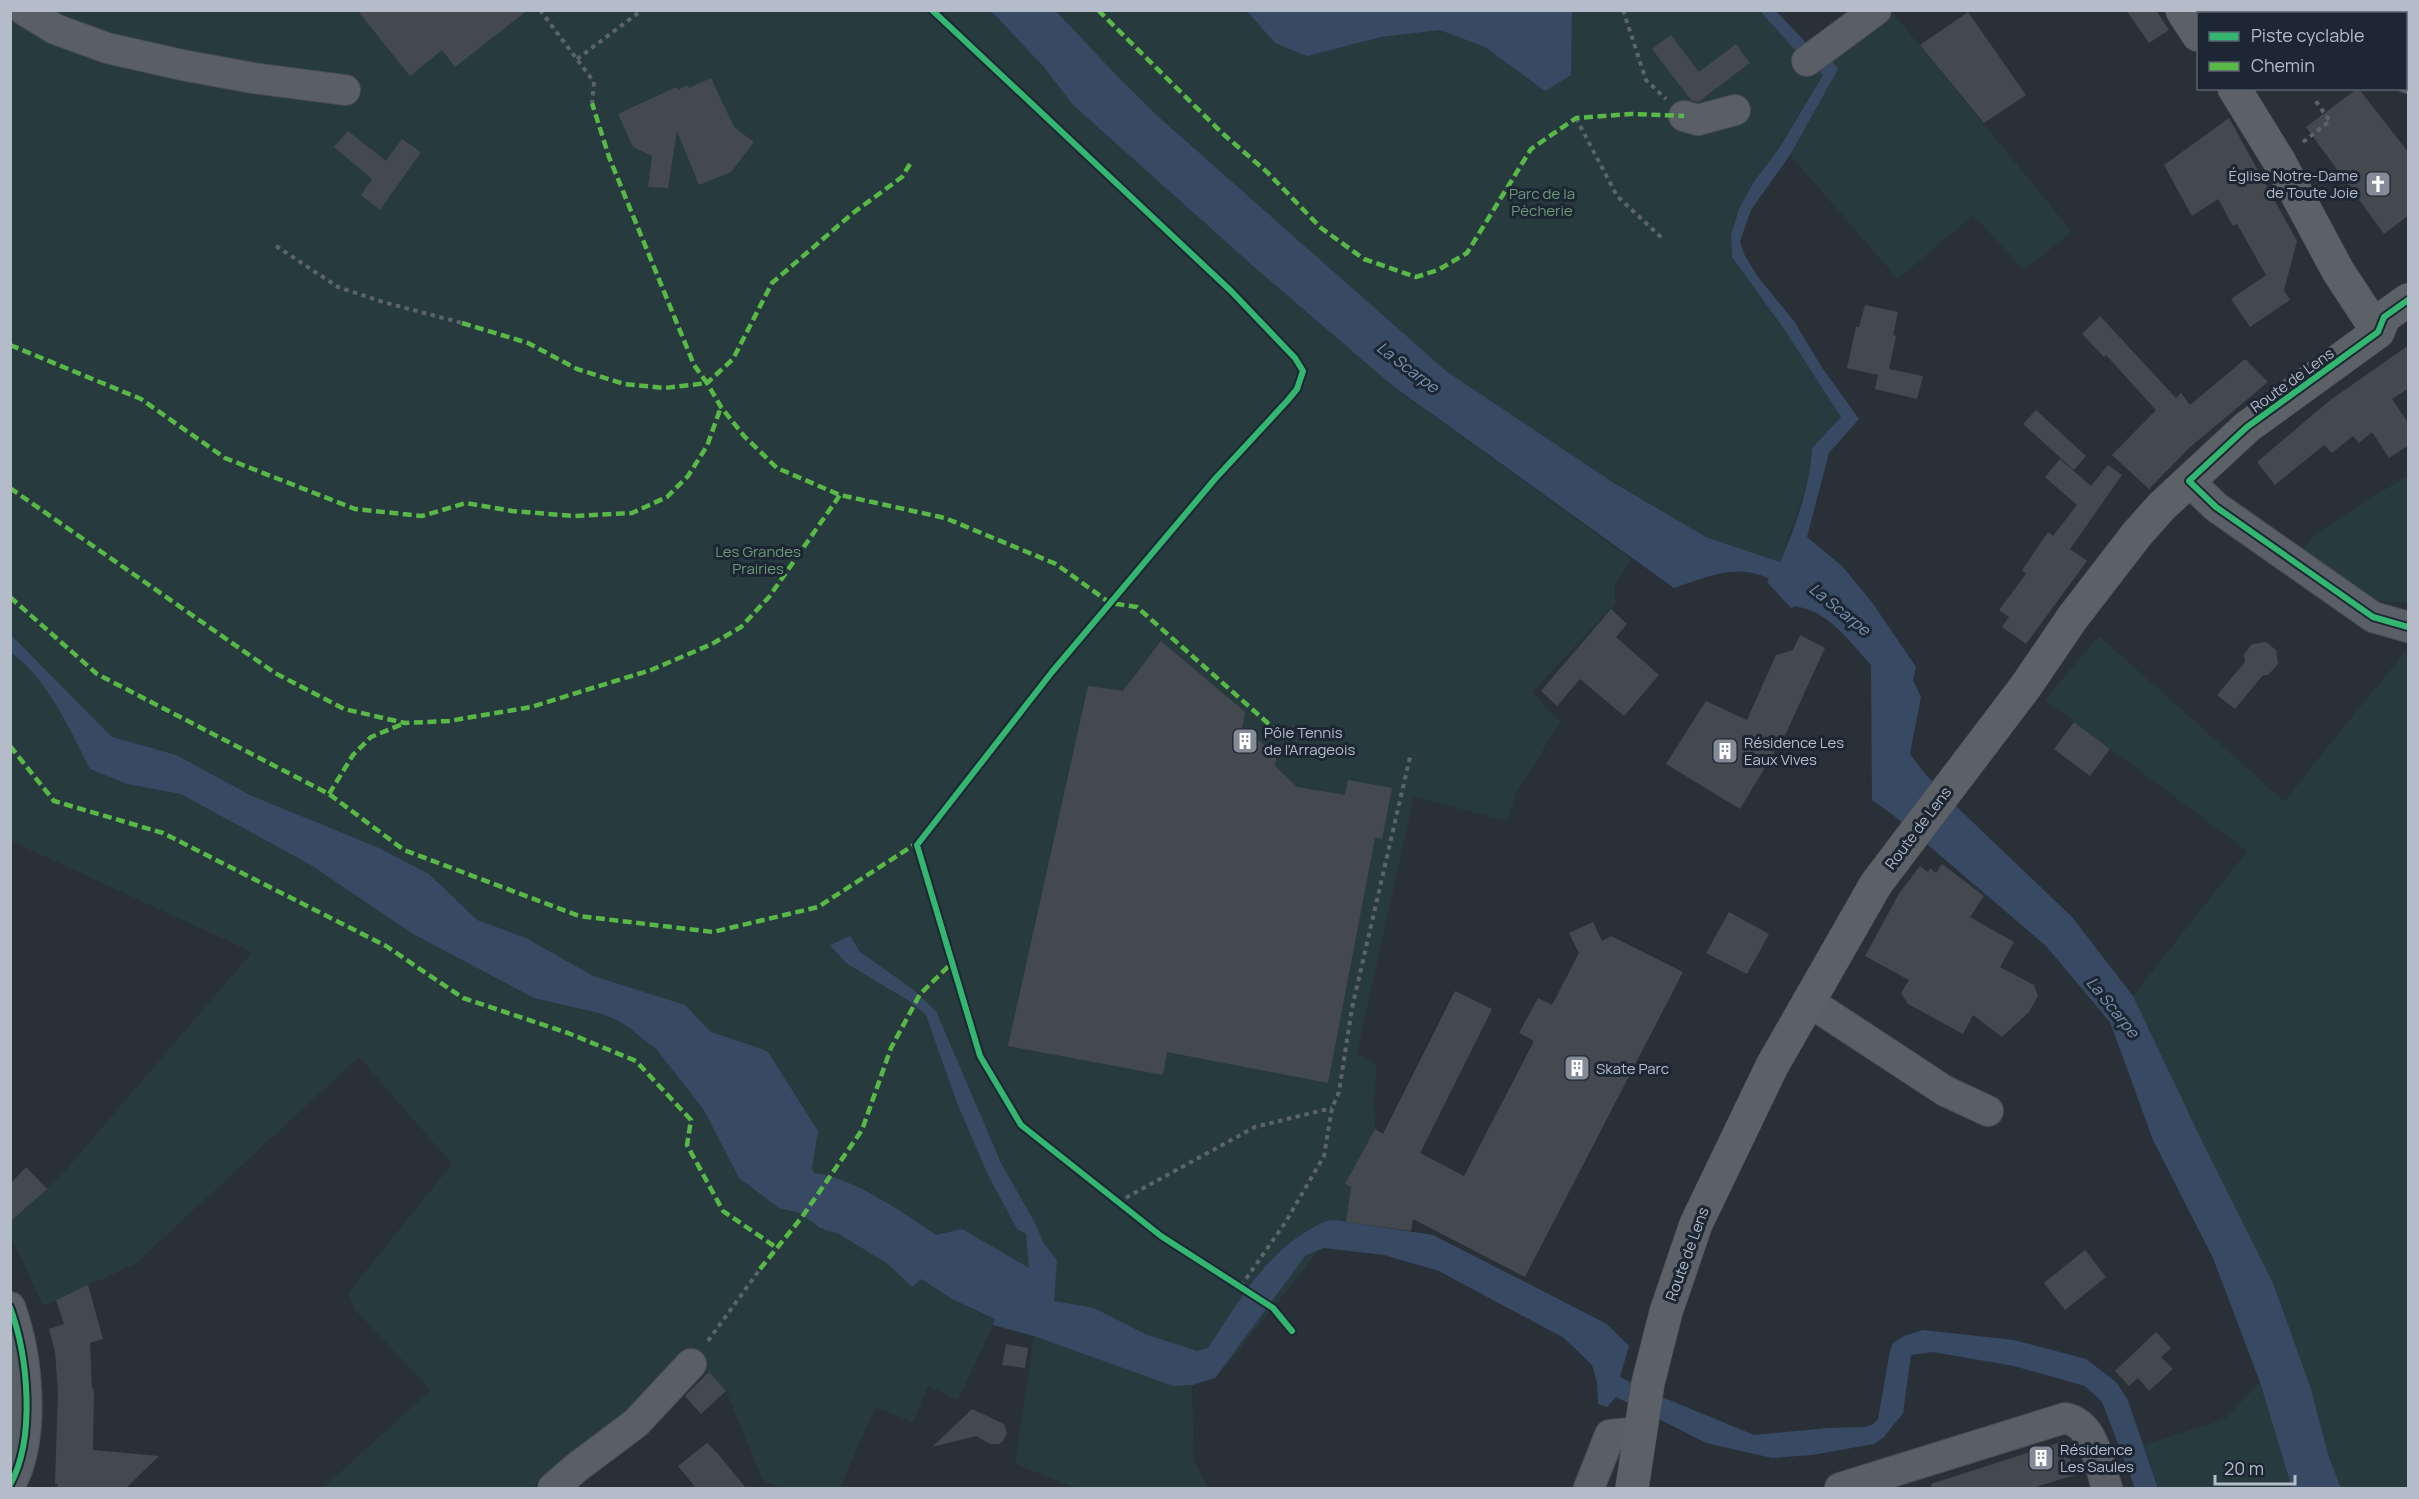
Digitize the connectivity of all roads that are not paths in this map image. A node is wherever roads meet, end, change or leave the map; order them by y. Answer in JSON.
{"nodes":[{"id":1,"x":24,"y":10,"type":"edge"},
{"id":2,"x":1876,"y":10,"type":"edge"},
{"id":3,"x":2182,"y":10,"type":"edge"},
{"id":4,"x":2197,"y":32,"type":"edge"},
{"id":5,"x":1814,"y":56,"type":"dead end"},
{"id":6,"x":345,"y":90,"type":"dead end"},
{"id":7,"x":2235,"y":90,"type":"edge"},
{"id":8,"x":1735,"y":110,"type":"dead end"},
{"id":9,"x":1684,"y":116,"type":"road end"},
{"id":10,"x":2409,"y":300,"type":"edge"},
{"id":11,"x":2382,"y":334,"type":"edge"},
{"id":12,"x":2189,"y":481,"type":"junction"},
{"id":13,"x":2409,"y":627,"type":"edge"},
{"id":14,"x":1808,"y":1001,"type":"junction"},
{"id":15,"x":1989,"y":1112,"type":"dead end"},
{"id":16,"x":10,"y":1307,"type":"edge"},
{"id":17,"x":691,"y":1364,"type":"road end"},
{"id":18,"x":1635,"y":1416,"type":"junction"},
{"id":19,"x":10,"y":1485,"type":"edge"},
{"id":20,"x":553,"y":1488,"type":"edge"},
{"id":21,"x":1589,"y":1488,"type":"edge"},
{"id":22,"x":1632,"y":1488,"type":"edge"},
{"id":23,"x":1840,"y":1488,"type":"edge"},
{"id":24,"x":2107,"y":1488,"type":"edge"}],
"edges":[{"from":1,"to":6,"type":"street"},
{"from":2,"to":5,"type":"street"},
{"from":3,"to":4,"type":"main road"},
{"from":7,"to":11,"type":"main road"},
{"from":8,"to":9,"type":"street"},
{"from":10,"to":11,"type":"main road","name":"Route de Lens"},
{"from":11,"to":12,"type":"main road","name":"Route de Lens"},
{"from":12,"to":13,"type":"street"},
{"from":12,"to":14,"type":"main road","name":"Route de Lens"},
{"from":14,"to":15,"type":"street"},
{"from":14,"to":18,"type":"main road","name":"Route de Lens"},
{"from":16,"to":19,"type":"street"},
{"from":17,"to":20,"type":"street"},
{"from":18,"to":21,"type":"street"},
{"from":18,"to":22,"type":"main road","name":"Route de Lens"},
{"from":23,"to":24,"type":"street"}]}
